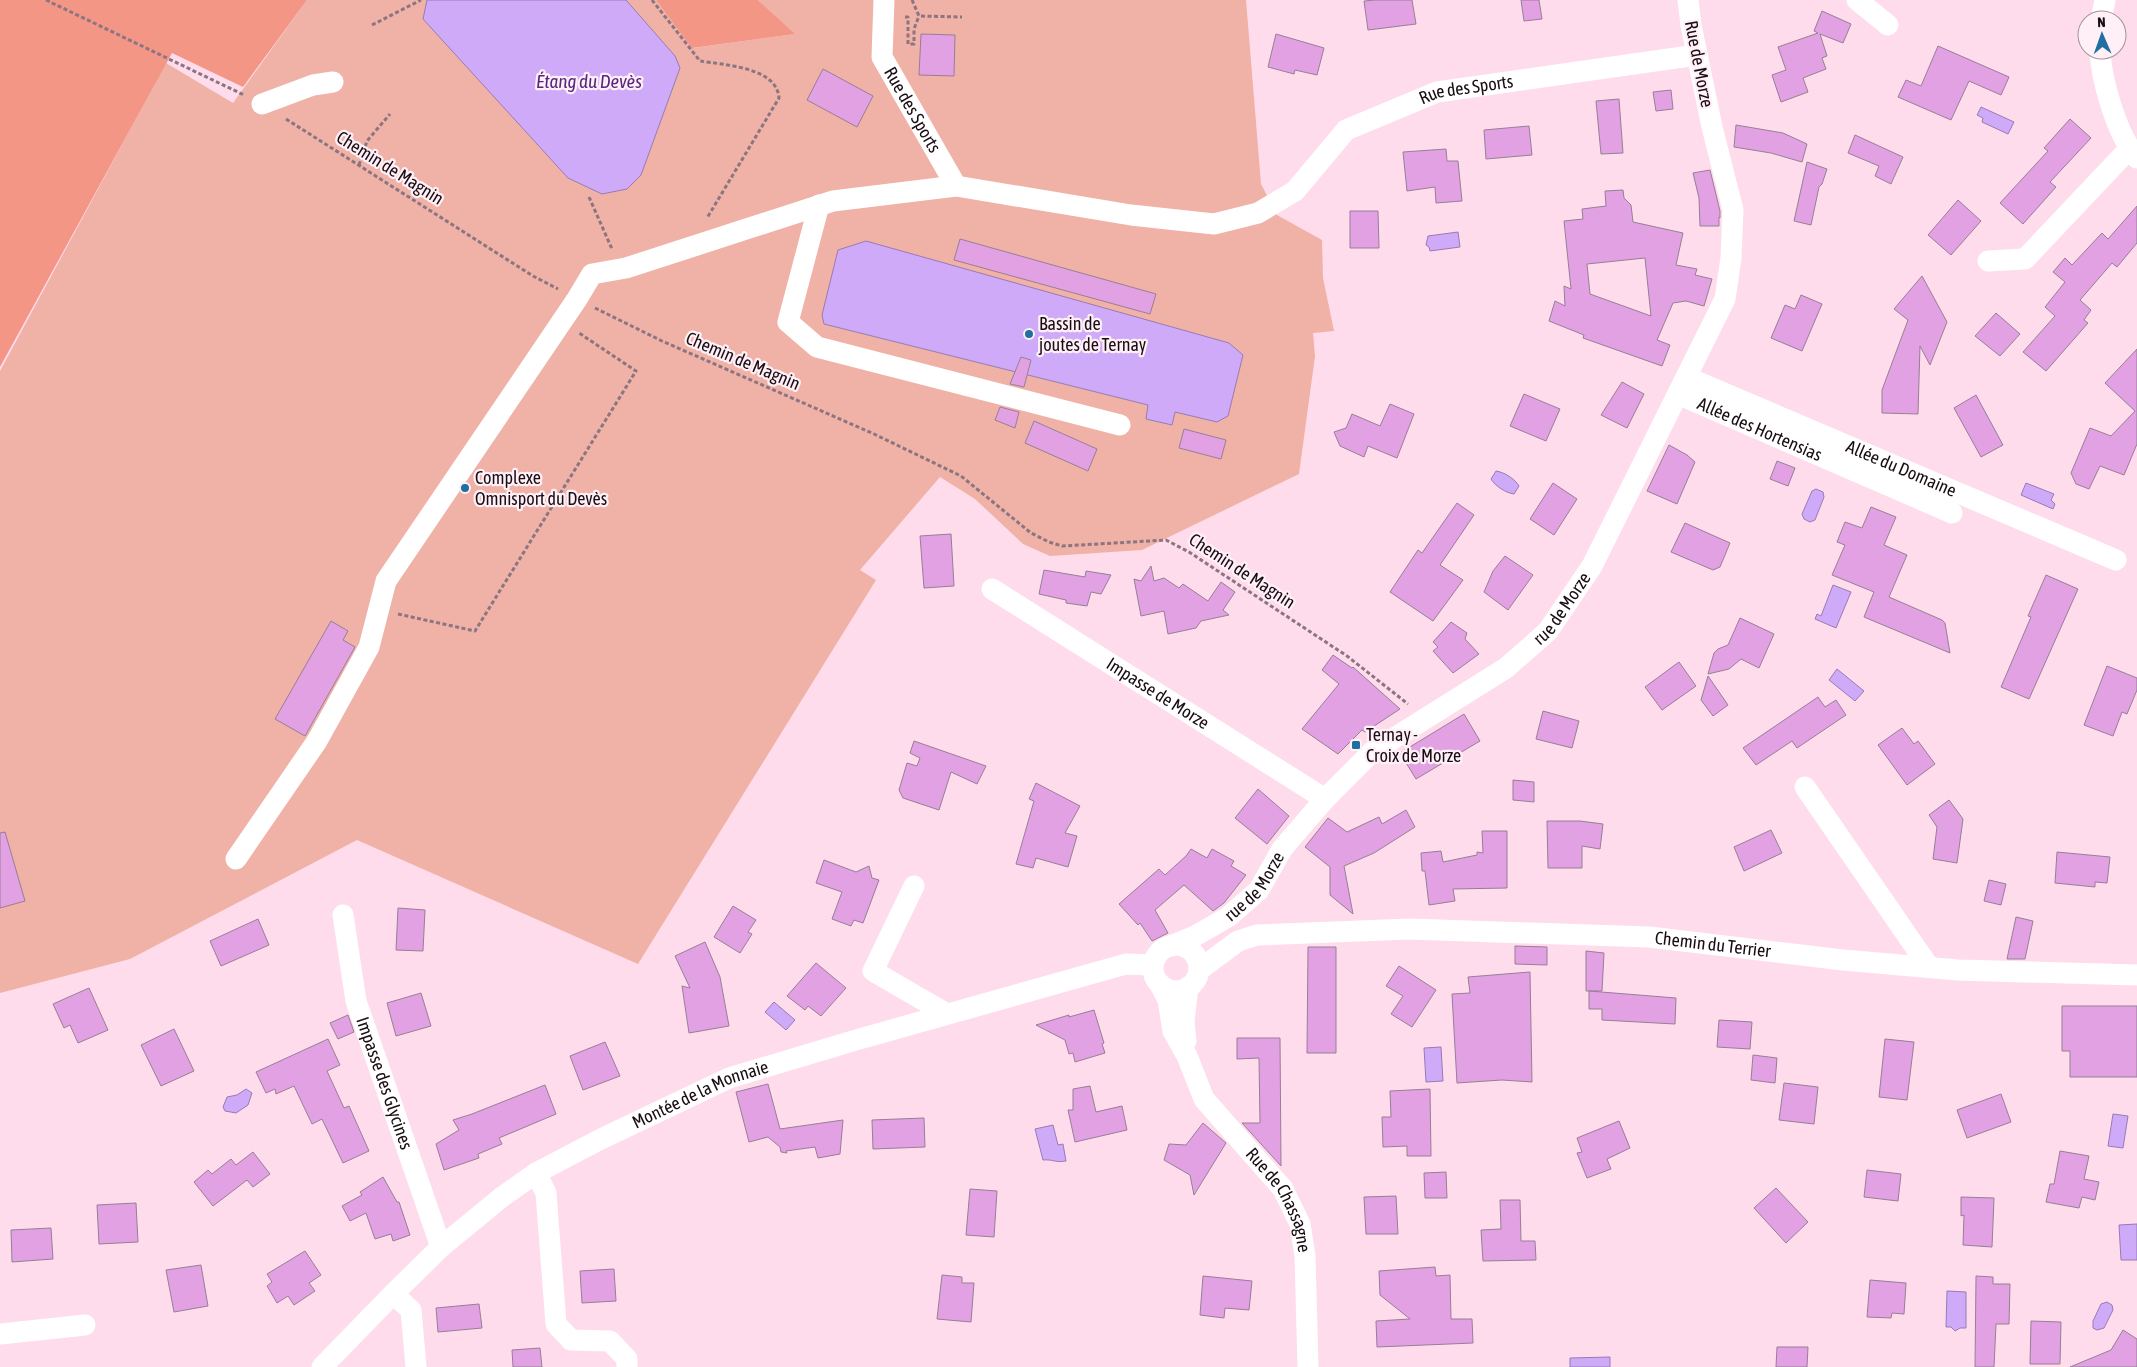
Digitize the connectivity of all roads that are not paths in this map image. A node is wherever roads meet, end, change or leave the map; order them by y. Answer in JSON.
{"nodes":[{"id":1,"x":884,"y":0,"type":"edge"},
{"id":2,"x":1688,"y":0,"type":"edge"},
{"id":3,"x":1857,"y":0,"type":"edge"},
{"id":4,"x":1888,"y":25,"type":"dead end"},
{"id":5,"x":1697,"y":55,"type":"junction"},
{"id":6,"x":2102,"y":60,"type":"edge"},
{"id":7,"x":333,"y":82,"type":"dead end"},
{"id":8,"x":262,"y":104,"type":"road end"},
{"id":9,"x":1712,"y":127,"type":"joint"},
{"id":10,"x":2133,"y":153,"type":"edge"},
{"id":11,"x":956,"y":186,"type":"junction"},
{"id":12,"x":819,"y":205,"type":"junction"},
{"id":13,"x":1988,"y":261,"type":"dead end"},
{"id":14,"x":1682,"y":386,"type":"junction"},
{"id":15,"x":1120,"y":425,"type":"dead end"},
{"id":16,"x":1952,"y":513,"type":"dead end"},
{"id":17,"x":2116,"y":560,"type":"dead end"},
{"id":18,"x":992,"y":589,"type":"dead end"},
{"id":19,"x":1805,"y":787,"type":"dead end"},
{"id":20,"x":1325,"y":799,"type":"junction"},
{"id":21,"x":236,"y":859,"type":"dead end"},
{"id":22,"x":914,"y":886,"type":"dead end"},
{"id":23,"x":1241,"y":911,"type":"junction"},
{"id":24,"x":343,"y":914,"type":"dead end"},
{"id":25,"x":1287,"y":933,"type":"junction"},
{"id":26,"x":1171,"y":946,"type":"junction"},
{"id":27,"x":1223,"y":951,"type":"junction"},
{"id":28,"x":1929,"y":967,"type":"junction"},
{"id":29,"x":2137,"y":974,"type":"edge"},
{"id":30,"x":1156,"y":975,"type":"junction"},
{"id":31,"x":1193,"y":979,"type":"junction"},
{"id":32,"x":947,"y":1014,"type":"junction"},
{"id":33,"x":1188,"y":1056,"type":"junction"},
{"id":34,"x":536,"y":1173,"type":"junction"},
{"id":35,"x":441,"y":1247,"type":"junction"},
{"id":36,"x":393,"y":1294,"type":"junction"},
{"id":37,"x":85,"y":1325,"type":"dead end"},
{"id":38,"x":0,"y":1334,"type":"edge"},
{"id":39,"x":322,"y":1367,"type":"edge"},
{"id":40,"x":416,"y":1367,"type":"edge"},
{"id":41,"x":627,"y":1367,"type":"edge"},
{"id":42,"x":1308,"y":1367,"type":"edge"}],
"edges":[{"from":1,"to":11,"type":"street","name":"Rue des Sports"},
{"from":2,"to":5,"type":"street","name":"Rue de Morze"},
{"from":3,"to":4,"type":"street"},
{"from":5,"to":9,"type":"street","name":"Rue de Morze"},
{"from":5,"to":11,"type":"street","name":"Rue des Sports"},
{"from":6,"to":10,"type":"street"},
{"from":7,"to":8,"type":"street"},
{"from":9,"to":14,"type":"street","name":"rue de Morze"},
{"from":10,"to":13,"type":"street"},
{"from":11,"to":12,"type":"street","name":"Rue des Sports"},
{"from":12,"to":15,"type":"street"},
{"from":12,"to":21,"type":"street","name":"Rue des Sports"},
{"from":14,"to":16,"type":"street","name":"Allée des Hortensias"},
{"from":14,"to":17,"type":"street","name":"Allée du Domaine"},
{"from":14,"to":20,"type":"street","name":"rue de Morze"},
{"from":18,"to":20,"type":"street","name":"Impasse de Morze"},
{"from":19,"to":28,"type":"street"},
{"from":20,"to":23,"type":"street","name":"rue de Morze"},
{"from":22,"to":32,"type":"street"},
{"from":23,"to":25,"type":"street"},
{"from":23,"to":26,"type":"street","name":"rue de Morze"},
{"from":23,"to":27,"type":"street","name":"rue de Morze"},
{"from":24,"to":35,"type":"street","name":"Impasse des Glycines"},
{"from":25,"to":27,"type":"street","name":"Chemin du Terrier"},
{"from":25,"to":28,"type":"street","name":"Chemin du Terrier"},
{"from":26,"to":30,"type":"street"},
{"from":26,"to":31,"type":"street"},
{"from":27,"to":31,"type":"street"},
{"from":28,"to":29,"type":"street","name":"Chemin du Terrier"},
{"from":30,"to":31,"type":"street"},
{"from":30,"to":32,"type":"street","name":"Montée de la Monnaie"},
{"from":30,"to":33,"type":"street"},
{"from":31,"to":33,"type":"street"},
{"from":32,"to":34,"type":"street","name":"Montée de la Monnaie"},
{"from":33,"to":42,"type":"street","name":"Rue de Chassagne"},
{"from":34,"to":35,"type":"street","name":"Montée de la Monnaie"},
{"from":34,"to":41,"type":"street"},
{"from":35,"to":36,"type":"street","name":"Montée de la Monnaie"},
{"from":36,"to":39,"type":"street","name":"Montée de la Monnaie"},
{"from":36,"to":40,"type":"street"},
{"from":37,"to":38,"type":"street"}]}
